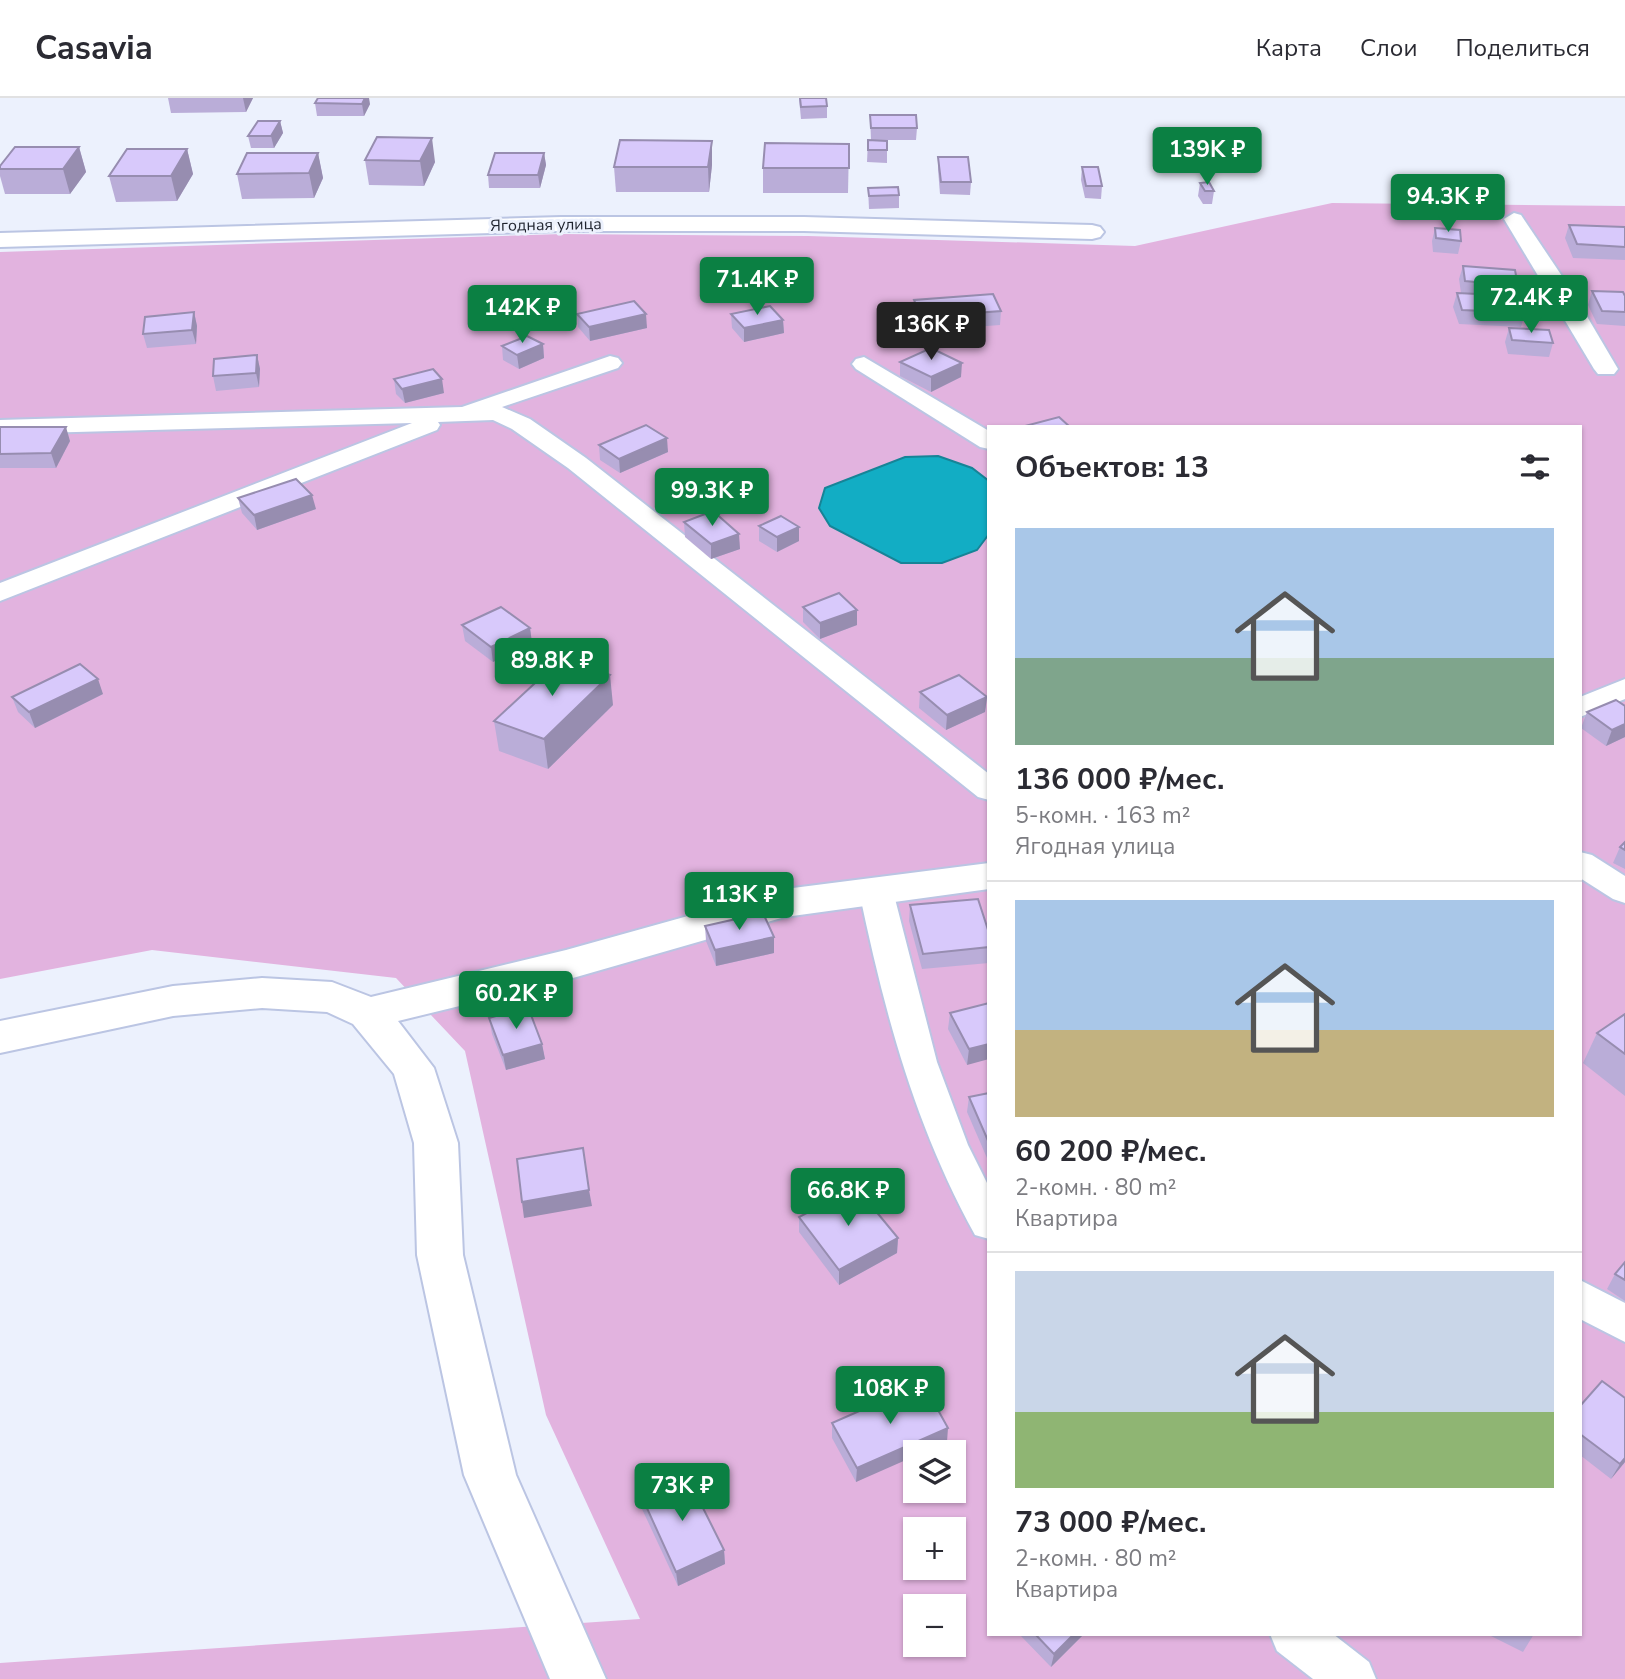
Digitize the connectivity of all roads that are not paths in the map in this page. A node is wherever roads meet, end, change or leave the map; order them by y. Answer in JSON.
{"nodes":[{"id":1,"x":1514,"y":219,"type":"dead end"},
{"id":2,"x":1093,"y":232,"type":"dead end"},
{"id":3,"x":0,"y":240,"type":"edge"},
{"id":4,"x":1561,"y":291,"type":"junction"},
{"id":5,"x":1587,"y":293,"type":"dead end"},
{"id":6,"x":610,"y":363,"type":"dead end"},
{"id":7,"x":864,"y":364,"type":"dead end"},
{"id":8,"x":1606,"y":369,"type":"dead end"},
{"id":9,"x":456,"y":414,"type":"junction"},
{"id":10,"x":0,"y":427,"type":"edge"},
{"id":11,"x":987,"y":441,"type":"edge"},
{"id":12,"x":0,"y":593,"type":"edge"},
{"id":13,"x":1625,"y":688,"type":"edge"},
{"id":14,"x":1582,"y":707,"type":"edge"},
{"id":15,"x":987,"y":788,"type":"edge"},
{"id":16,"x":1582,"y":864,"type":"edge"},
{"id":17,"x":987,"y":876,"type":"edge"},
{"id":18,"x":876,"y":891,"type":"junction"},
{"id":19,"x":1625,"y":891,"type":"edge"},
{"id":20,"x":368,"y":1013,"type":"junction"},
{"id":21,"x":0,"y":1037,"type":"edge"},
{"id":22,"x":987,"y":1220,"type":"edge"},
{"id":23,"x":1582,"y":1299,"type":"edge"},
{"id":24,"x":1625,"y":1324,"type":"edge"},
{"id":25,"x":1297,"y":1636,"type":"edge"},
{"id":26,"x":578,"y":1679,"type":"edge"},
{"id":27,"x":1352,"y":1679,"type":"edge"}],
"edges":[{"from":1,"to":4,"type":"lane"},
{"from":2,"to":3,"type":"street","name":"Ягодная улица"},
{"from":4,"to":5,"type":"lane"},
{"from":4,"to":8,"type":"lane"},
{"from":6,"to":9,"type":"lane"},
{"from":7,"to":11,"type":"lane"},
{"from":9,"to":10,"type":"lane"},
{"from":9,"to":12,"type":"lane"},
{"from":9,"to":15,"type":"lane"},
{"from":13,"to":14,"type":"lane"},
{"from":16,"to":19,"type":"lane"},
{"from":17,"to":18,"type":"street"},
{"from":18,"to":20,"type":"street"},
{"from":18,"to":22,"type":"lane"},
{"from":20,"to":21,"type":"street"},
{"from":20,"to":26,"type":"street"},
{"from":23,"to":24,"type":"lane"},
{"from":25,"to":27,"type":"lane"}]}
